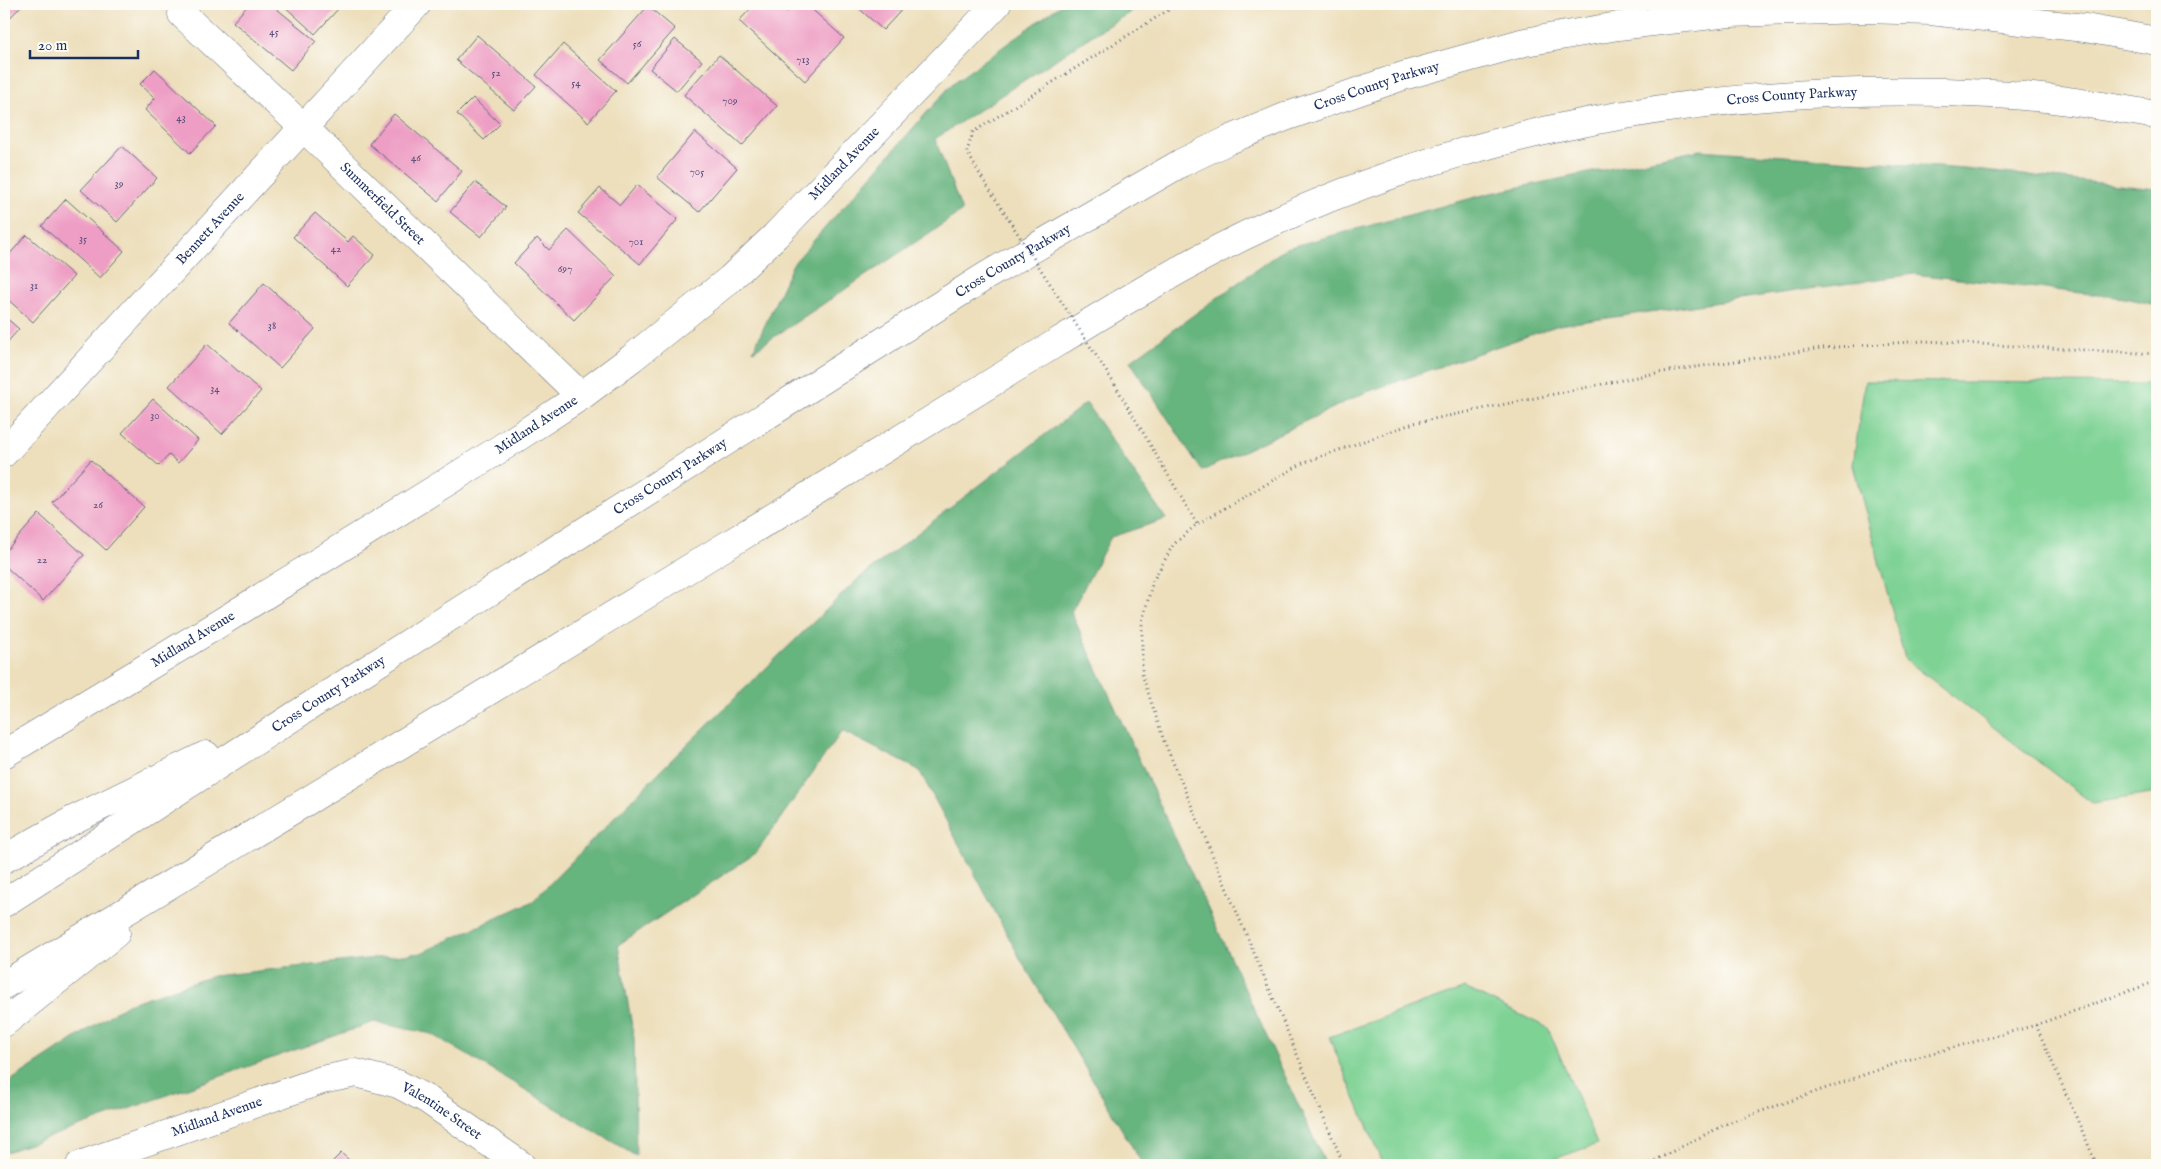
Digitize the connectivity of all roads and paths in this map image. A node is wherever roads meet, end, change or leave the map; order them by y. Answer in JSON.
{"nodes":[{"id":1,"x":417,"y":4,"type":"edge"},
{"id":2,"x":997,"y":4,"type":"edge"},
{"id":3,"x":1178,"y":4,"type":"edge"},
{"id":4,"x":1898,"y":4,"type":"edge"},
{"id":5,"x":1865,"y":9,"type":"junction"},
{"id":6,"x":182,"y":14,"type":"dead end"},
{"id":7,"x":2157,"y":41,"type":"edge"},
{"id":8,"x":2157,"y":115,"type":"edge"},
{"id":9,"x":303,"y":127,"type":"junction"},
{"id":10,"x":2157,"y":354,"type":"edge"},
{"id":11,"x":582,"y":396,"type":"junction"},
{"id":12,"x":4,"y":453,"type":"edge"},
{"id":13,"x":1197,"y":524,"type":"junction"},
{"id":14,"x":316,"y":702,"type":"junction"},
{"id":15,"x":4,"y":754,"type":"edge"},
{"id":16,"x":4,"y":859,"type":"edge"},
{"id":17,"x":207,"y":861,"type":"junction"},
{"id":18,"x":4,"y":903,"type":"edge"},
{"id":19,"x":2157,"y":981,"type":"edge"},
{"id":20,"x":4,"y":985,"type":"edge"},
{"id":21,"x":4,"y":1023,"type":"edge"},
{"id":22,"x":2036,"y":1025,"type":"junction"},
{"id":23,"x":356,"y":1073,"type":"joint"},
{"id":24,"x":80,"y":1165,"type":"edge"},
{"id":25,"x":521,"y":1165,"type":"edge"},
{"id":26,"x":1344,"y":1165,"type":"edge"},
{"id":27,"x":1646,"y":1165,"type":"edge"},
{"id":28,"x":2097,"y":1165,"type":"edge"}],
"edges":[{"from":1,"to":9,"type":"main road","name":"Bennett Avenue"},
{"from":2,"to":11,"type":"main road","name":"Midland Avenue"},
{"from":3,"to":13,"type":"path","bridge":true},
{"from":4,"to":5,"type":"main road"},
{"from":5,"to":7,"type":"main road","name":"Cross County Parkway"},
{"from":5,"to":14,"type":"main road","name":"Cross County Parkway"},
{"from":6,"to":9,"type":"main road","name":"Summerfield Street"},
{"from":8,"to":17,"type":"main road","name":"Cross County Parkway"},
{"from":9,"to":11,"type":"main road","name":"Summerfield Street"},
{"from":9,"to":12,"type":"main road","name":"Bennett Avenue"},
{"from":10,"to":13,"type":"path"},
{"from":11,"to":15,"type":"main road","name":"Midland Avenue"},
{"from":13,"to":26,"type":"path"},
{"from":14,"to":16,"type":"main road"},
{"from":14,"to":18,"type":"main road","name":"Cross County Parkway"},
{"from":17,"to":20,"type":"main road","name":"Cross County Parkway"},
{"from":17,"to":21,"type":"main road"},
{"from":19,"to":22,"type":"path"},
{"from":22,"to":27,"type":"path"},
{"from":22,"to":28,"type":"path"},
{"from":23,"to":24,"type":"main road","name":"Midland Avenue"},
{"from":23,"to":25,"type":"main road","name":"Valentine Street"}]}
